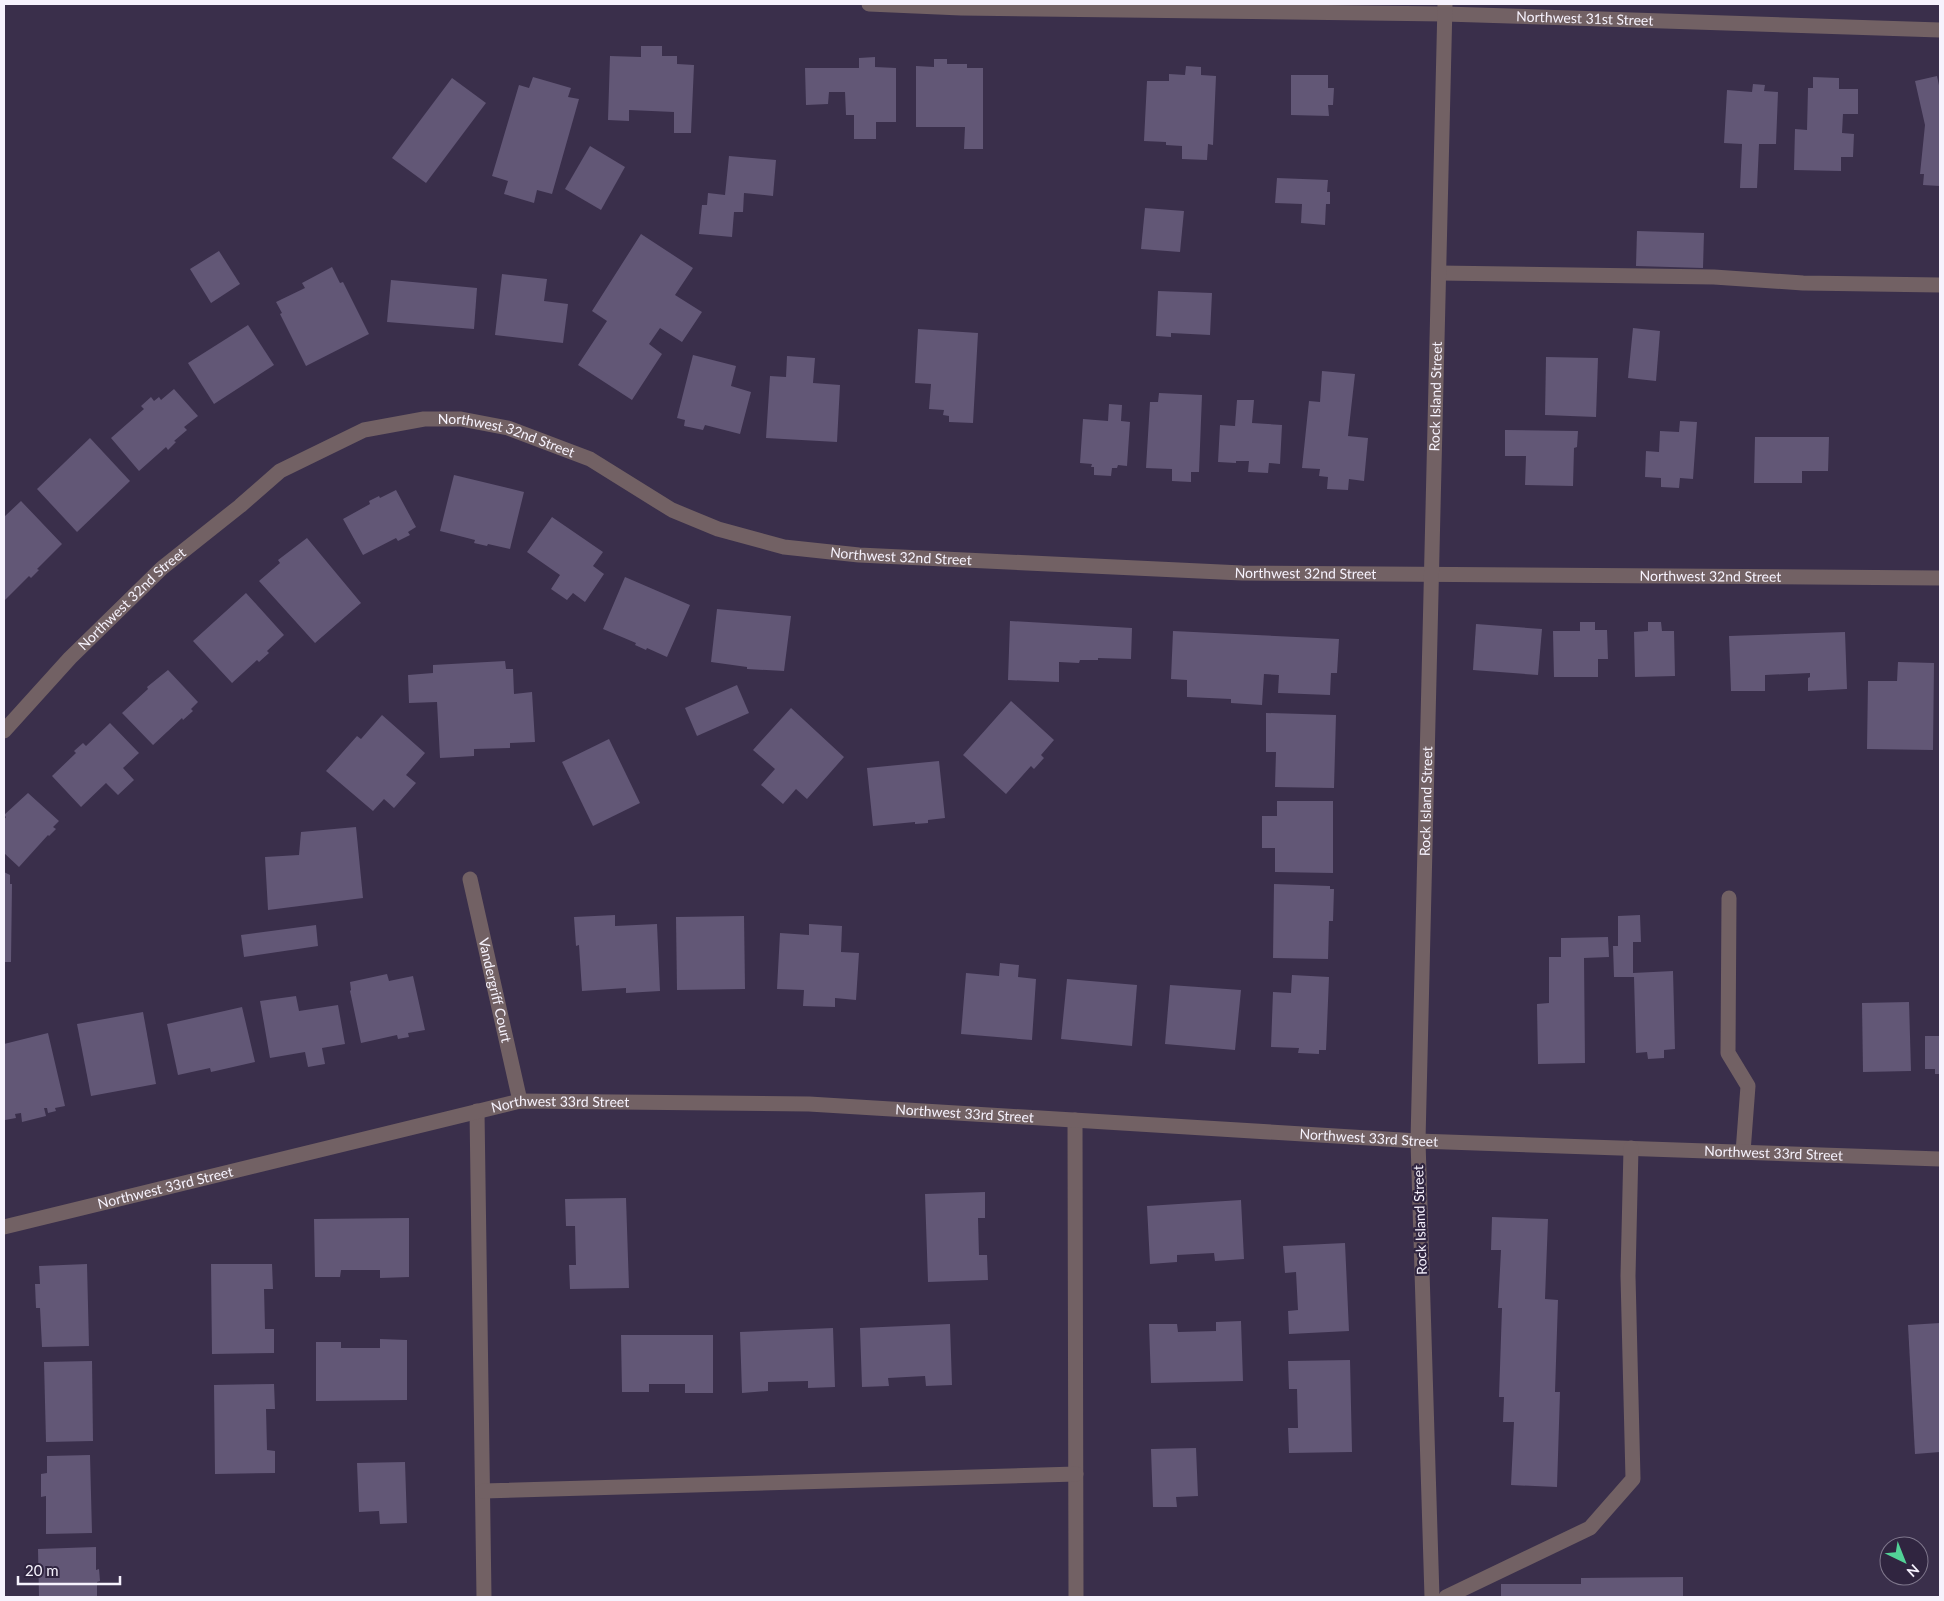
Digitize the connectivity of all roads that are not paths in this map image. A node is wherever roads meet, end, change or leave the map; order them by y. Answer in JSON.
{"nodes":[{"id":1,"x":869,"y":4,"type":"edge"},
{"id":2,"x":1445,"y":9,"type":"edge"},
{"id":3,"x":1940,"y":30,"type":"edge"},
{"id":4,"x":1439,"y":273,"type":"junction"},
{"id":5,"x":1940,"y":284,"type":"edge"},
{"id":6,"x":1432,"y":574,"type":"junction"},
{"id":7,"x":1940,"y":578,"type":"edge"},
{"id":8,"x":4,"y":731,"type":"edge"},
{"id":9,"x":470,"y":879,"type":"dead end"},
{"id":10,"x":1730,"y":898,"type":"dead end"},
{"id":11,"x":520,"y":1101,"type":"junction"},
{"id":12,"x":477,"y":1111,"type":"junction"},
{"id":13,"x":1075,"y":1120,"type":"junction"},
{"id":14,"x":1418,"y":1140,"type":"junction"},
{"id":15,"x":1631,"y":1148,"type":"junction"},
{"id":16,"x":1743,"y":1152,"type":"junction"},
{"id":17,"x":1940,"y":1159,"type":"edge"},
{"id":18,"x":4,"y":1226,"type":"edge"},
{"id":19,"x":1076,"y":1474,"type":"junction"},
{"id":20,"x":483,"y":1491,"type":"junction"},
{"id":21,"x":484,"y":1597,"type":"edge"},
{"id":22,"x":1076,"y":1597,"type":"edge"},
{"id":23,"x":1432,"y":1597,"type":"edge"},
{"id":24,"x":1446,"y":1597,"type":"edge"}],
"edges":[{"from":1,"to":2,"type":"street","name":"Northwest 31st Street"},
{"from":2,"to":3,"type":"street","name":"Northwest 31st Street"},
{"from":2,"to":4,"type":"street","name":"Rock Island Street"},
{"from":4,"to":5,"type":"street"},
{"from":4,"to":6,"type":"street","name":"Rock Island Street"},
{"from":6,"to":7,"type":"street","name":"Northwest 32nd Street"},
{"from":6,"to":8,"type":"street","name":"Northwest 32nd Street"},
{"from":6,"to":14,"type":"street","name":"Rock Island Street"},
{"from":9,"to":11,"type":"street","name":"Vandergriff Court"},
{"from":10,"to":16,"type":"street"},
{"from":11,"to":12,"type":"street","name":"Northwest 33rd Street"},
{"from":11,"to":13,"type":"street","name":"Northwest 33rd Street"},
{"from":12,"to":18,"type":"street","name":"Northwest 33rd Street"},
{"from":12,"to":20,"type":"street"},
{"from":13,"to":14,"type":"street","name":"Northwest 33rd Street"},
{"from":13,"to":19,"type":"street"},
{"from":14,"to":15,"type":"street","name":"Northwest 33rd Street"},
{"from":14,"to":23,"type":"street","name":"Rock Island Street"},
{"from":15,"to":16,"type":"street","name":"Northwest 33rd Street"},
{"from":15,"to":24,"type":"street"},
{"from":16,"to":17,"type":"street","name":"Northwest 33rd Street"},
{"from":19,"to":20,"type":"street"},
{"from":19,"to":22,"type":"street"},
{"from":20,"to":21,"type":"street"}]}
